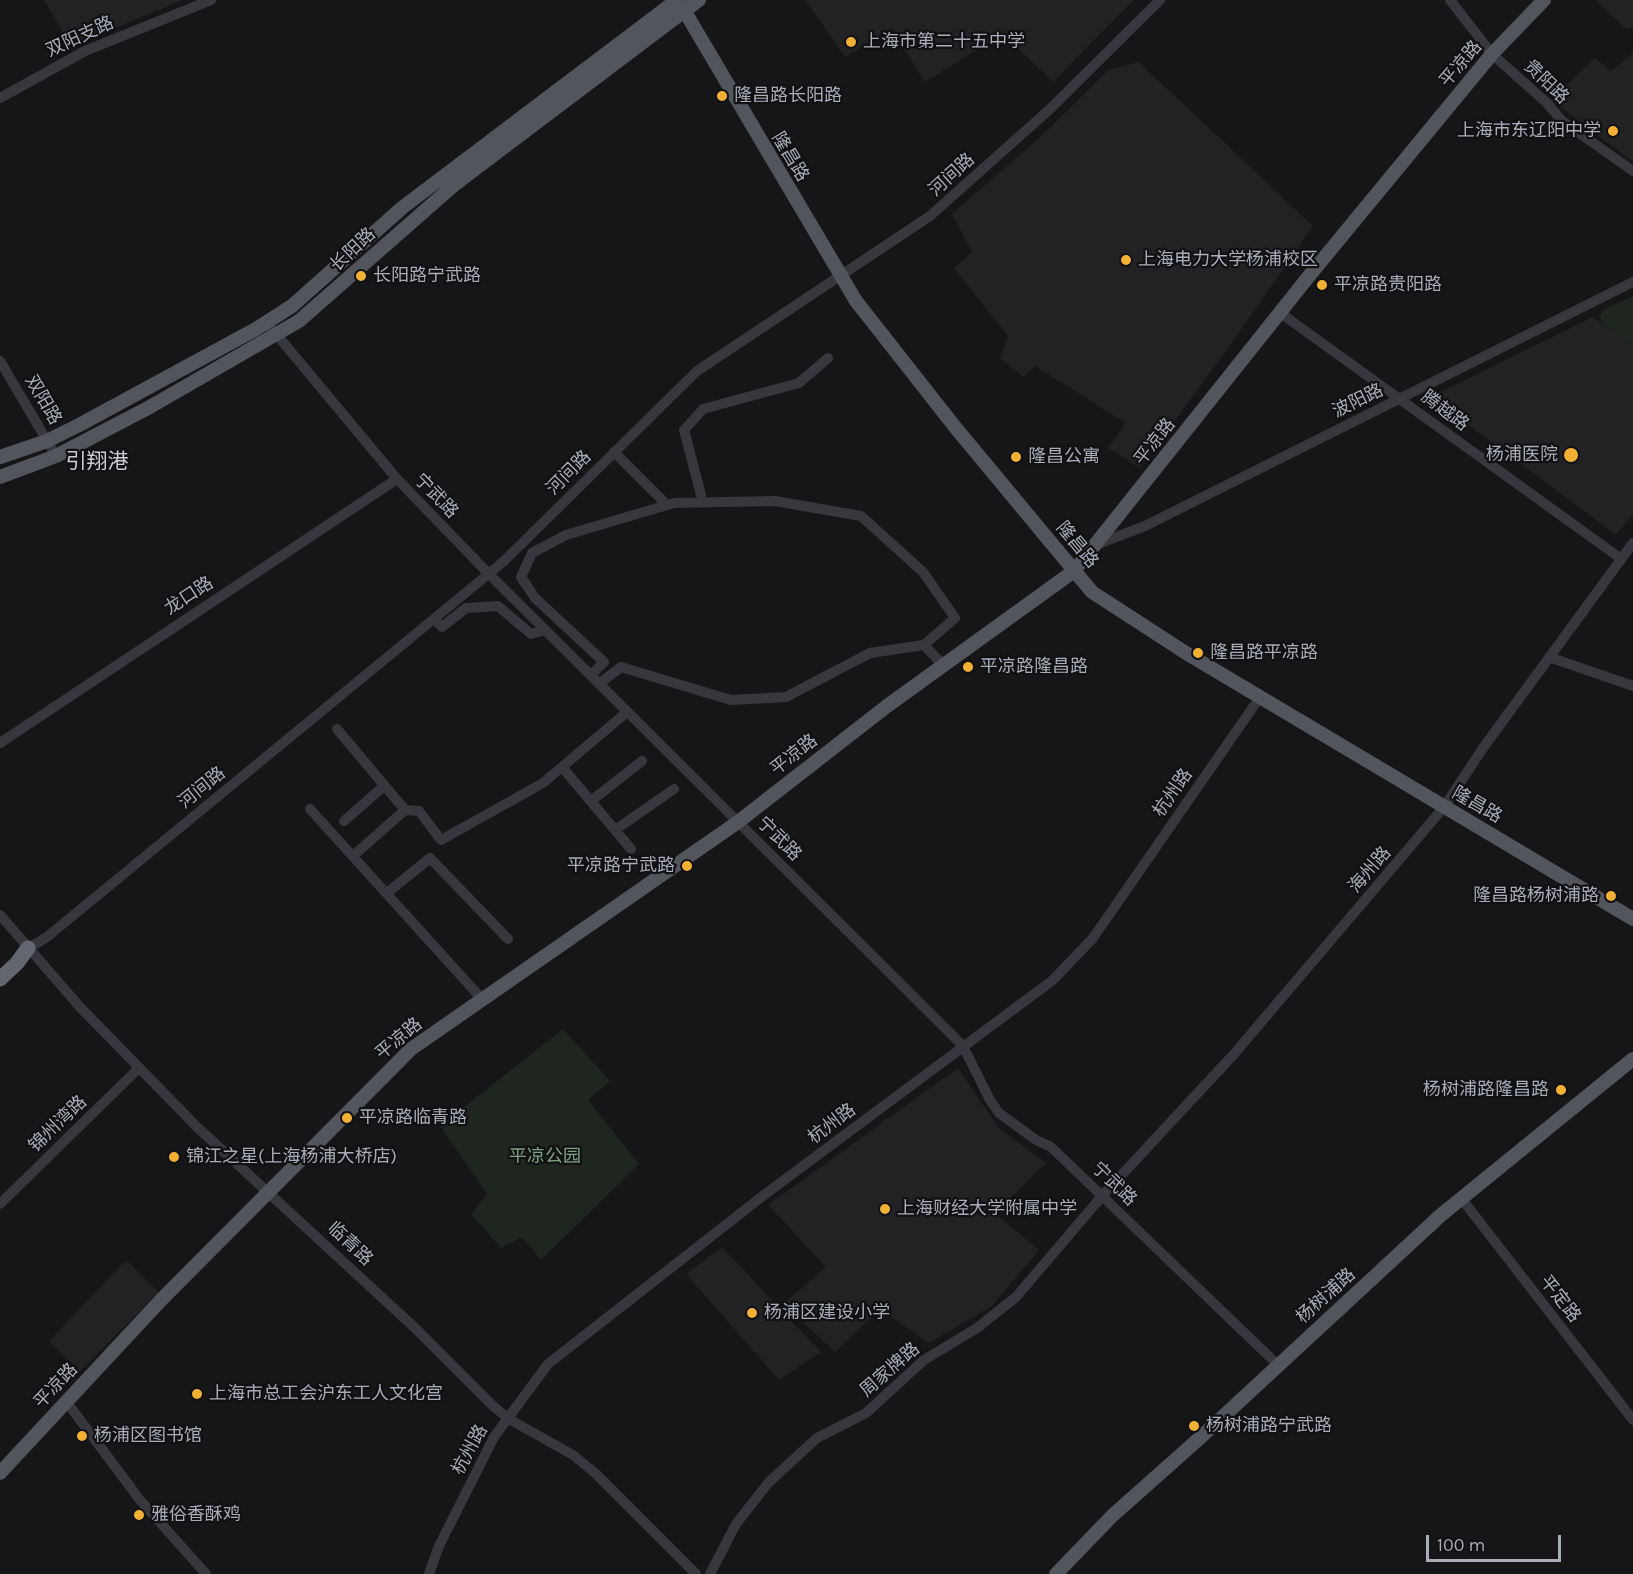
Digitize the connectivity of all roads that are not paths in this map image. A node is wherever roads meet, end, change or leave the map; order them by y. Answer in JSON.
{"nodes":[{"id":1,"x":211,"y":0,"type":"edge"},
{"id":2,"x":699,"y":0,"type":"edge"},
{"id":3,"x":1160,"y":0,"type":"edge"},
{"id":4,"x":1450,"y":0,"type":"edge"},
{"id":5,"x":1544,"y":0,"type":"edge"},
{"id":6,"x":680,"y":4,"type":"edge"},
{"id":7,"x":1492,"y":54,"type":"junction"},
{"id":8,"x":0,"y":98,"type":"edge"},
{"id":9,"x":1633,"y":171,"type":"edge"},
{"id":10,"x":840,"y":276,"type":"junction"},
{"id":11,"x":1633,"y":282,"type":"edge"},
{"id":12,"x":1280,"y":312,"type":"junction"},
{"id":13,"x":267,"y":322,"type":"junction"},
{"id":14,"x":277,"y":336,"type":"junction"},
{"id":15,"x":828,"y":358,"type":"dead end"},
{"id":16,"x":0,"y":362,"type":"edge"},
{"id":17,"x":1401,"y":398,"type":"junction"},
{"id":18,"x":47,"y":441,"type":"junction"},
{"id":19,"x":614,"y":452,"type":"junction"},
{"id":20,"x":56,"y":456,"type":"junction"},
{"id":21,"x":0,"y":458,"type":"edge"},
{"id":22,"x":0,"y":477,"type":"edge"},
{"id":23,"x":397,"y":479,"type":"junction"},
{"id":24,"x":701,"y":495,"type":"dead end"},
{"id":25,"x":667,"y":505,"type":"junction"},
{"id":26,"x":1633,"y":543,"type":"edge"},
{"id":27,"x":1095,"y":546,"type":"junction"},
{"id":28,"x":1620,"y":558,"type":"junction"},
{"id":29,"x":1074,"y":571,"type":"junction"},
{"id":30,"x":488,"y":573,"type":"junction"},
{"id":31,"x":435,"y":620,"type":"junction"},
{"id":32,"x":545,"y":630,"type":"junction"},
{"id":33,"x":924,"y":645,"type":"junction"},
{"id":34,"x":1549,"y":657,"type":"junction"},
{"id":35,"x":944,"y":666,"type":"junction"},
{"id":36,"x":591,"y":675,"type":"junction"},
{"id":37,"x":599,"y":684,"type":"junction"},
{"id":38,"x":1633,"y":686,"type":"edge"},
{"id":39,"x":1260,"y":697,"type":"junction"},
{"id":40,"x":627,"y":712,"type":"junction"},
{"id":41,"x":337,"y":729,"type":"dead end"},
{"id":42,"x":0,"y":743,"type":"edge"},
{"id":43,"x":642,"y":761,"type":"dead end"},
{"id":44,"x":562,"y":767,"type":"junction"},
{"id":45,"x":384,"y":786,"type":"junction"},
{"id":46,"x":674,"y":789,"type":"dead end"},
{"id":47,"x":591,"y":801,"type":"junction"},
{"id":48,"x":1444,"y":807,"type":"junction"},
{"id":49,"x":310,"y":809,"type":"dead end"},
{"id":50,"x":405,"y":810,"type":"junction"},
{"id":51,"x":344,"y":821,"type":"dead end"},
{"id":52,"x":738,"y":822,"type":"junction"},
{"id":53,"x":615,"y":830,"type":"junction"},
{"id":54,"x":631,"y":849,"type":"dead end"},
{"id":55,"x":353,"y":856,"type":"junction"},
{"id":56,"x":387,"y":893,"type":"junction"},
{"id":57,"x":0,"y":915,"type":"edge"},
{"id":58,"x":1633,"y":919,"type":"edge"},
{"id":59,"x":508,"y":939,"type":"dead end"},
{"id":60,"x":28,"y":948,"type":"junction"},
{"id":61,"x":4,"y":973,"type":"edge"},
{"id":62,"x":481,"y":998,"type":"junction"},
{"id":63,"x":963,"y":1046,"type":"junction"},
{"id":64,"x":1633,"y":1059,"type":"edge"},
{"id":65,"x":139,"y":1068,"type":"junction"},
{"id":66,"x":268,"y":1191,"type":"junction"},
{"id":67,"x":1102,"y":1196,"type":"junction"},
{"id":68,"x":1461,"y":1198,"type":"junction"},
{"id":69,"x":0,"y":1203,"type":"edge"},
{"id":70,"x":1277,"y":1364,"type":"junction"},
{"id":71,"x":66,"y":1401,"type":"junction"},
{"id":72,"x":509,"y":1419,"type":"junction"},
{"id":73,"x":1633,"y":1420,"type":"edge"},
{"id":74,"x":0,"y":1473,"type":"edge"},
{"id":75,"x":206,"y":1574,"type":"edge"},
{"id":76,"x":429,"y":1574,"type":"edge"},
{"id":77,"x":696,"y":1574,"type":"edge"},
{"id":78,"x":710,"y":1574,"type":"edge"},
{"id":79,"x":1056,"y":1574,"type":"edge"}],
"edges":[{"from":1,"to":8,"type":"street","name":"双阳支路"},
{"from":2,"to":6,"type":"main road","name":"长阳路"},
{"from":3,"to":10,"type":"street","name":"河间路"},
{"from":4,"to":7,"type":"street","name":"贵阳路"},
{"from":5,"to":7,"type":"main road","name":"平凉路"},
{"from":6,"to":10,"type":"main road","name":"隆昌路"},
{"from":6,"to":13,"type":"main road","name":"长阳路"},
{"from":6,"to":14,"type":"main road","name":"长阳路"},
{"from":7,"to":9,"type":"street","name":"贵阳路"},
{"from":7,"to":12,"type":"main road","name":"平凉路"},
{"from":10,"to":19,"type":"street","name":"河间路"},
{"from":10,"to":29,"type":"main road","name":"隆昌路"},
{"from":11,"to":17,"type":"street","name":"波阳路"},
{"from":12,"to":17,"type":"street","name":"腾越路"},
{"from":12,"to":27,"type":"main road","name":"平凉路"},
{"from":13,"to":14,"type":"street","name":"宁武路"},
{"from":13,"to":18,"type":"main road","name":"长阳路"},
{"from":14,"to":20,"type":"main road","name":"长阳路"},
{"from":14,"to":23,"type":"street","name":"宁武路"},
{"from":15,"to":24,"type":"street"},
{"from":16,"to":18,"type":"street","name":"双阳路"},
{"from":17,"to":27,"type":"street","name":"波阳路"},
{"from":17,"to":28,"type":"street","name":"腾越路"},
{"from":18,"to":20,"type":"street","name":"双阳路"},
{"from":18,"to":21,"type":"main road","name":"长阳路"},
{"from":19,"to":25,"type":"street"},
{"from":19,"to":30,"type":"street","name":"河间路"},
{"from":20,"to":22,"type":"main road","name":"长阳路"},
{"from":23,"to":30,"type":"street","name":"宁武路"},
{"from":23,"to":42,"type":"street","name":"龙口路"},
{"from":25,"to":33,"type":"street"},
{"from":25,"to":36,"type":"street"},
{"from":26,"to":28,"type":"street","name":"海州路"},
{"from":27,"to":29,"type":"main road","name":"平凉路"},
{"from":28,"to":34,"type":"street","name":"海州路"},
{"from":29,"to":35,"type":"main road","name":"平凉路"},
{"from":29,"to":39,"type":"main road","name":"隆昌路"},
{"from":30,"to":31,"type":"street","name":"河间路"},
{"from":30,"to":32,"type":"street","name":"宁武路"},
{"from":31,"to":32,"type":"street"},
{"from":31,"to":60,"type":"street","name":"河间路"},
{"from":32,"to":36,"type":"street","name":"宁武路"},
{"from":33,"to":35,"type":"street"},
{"from":33,"to":37,"type":"street"},
{"from":34,"to":38,"type":"street"},
{"from":34,"to":48,"type":"street","name":"海州路"},
{"from":35,"to":52,"type":"main road","name":"平凉路"},
{"from":36,"to":37,"type":"street","name":"宁武路"},
{"from":37,"to":40,"type":"street","name":"宁武路"},
{"from":39,"to":48,"type":"main road","name":"隆昌路"},
{"from":39,"to":63,"type":"street","name":"杭州路"},
{"from":40,"to":44,"type":"street"},
{"from":40,"to":52,"type":"street","name":"宁武路"},
{"from":41,"to":45,"type":"street"},
{"from":43,"to":47,"type":"street"},
{"from":44,"to":47,"type":"street"},
{"from":44,"to":50,"type":"street"},
{"from":45,"to":50,"type":"street"},
{"from":45,"to":51,"type":"street"},
{"from":46,"to":53,"type":"street"},
{"from":47,"to":53,"type":"street"},
{"from":48,"to":58,"type":"main road","name":"隆昌路"},
{"from":48,"to":67,"type":"street","name":"海州路"},
{"from":49,"to":55,"type":"street"},
{"from":50,"to":55,"type":"street"},
{"from":52,"to":62,"type":"main road","name":"平凉路"},
{"from":52,"to":63,"type":"street","name":"宁武路"},
{"from":53,"to":54,"type":"street"},
{"from":55,"to":56,"type":"street"},
{"from":56,"to":59,"type":"street"},
{"from":56,"to":62,"type":"street"},
{"from":57,"to":60,"type":"street","name":"临青路"},
{"from":60,"to":61,"type":"highway"},
{"from":60,"to":65,"type":"street","name":"临青路"},
{"from":62,"to":66,"type":"main road","name":"平凉路"},
{"from":63,"to":67,"type":"street","name":"宁武路"},
{"from":63,"to":72,"type":"street","name":"杭州路"},
{"from":64,"to":68,"type":"main road","name":"杨树浦路"},
{"from":65,"to":66,"type":"street","name":"临青路"},
{"from":65,"to":69,"type":"street","name":"锦州湾路"},
{"from":66,"to":71,"type":"main road","name":"平凉路"},
{"from":66,"to":72,"type":"street","name":"临青路"},
{"from":67,"to":70,"type":"street","name":"宁武路"},
{"from":67,"to":78,"type":"street","name":"周家牌路"},
{"from":68,"to":70,"type":"main road","name":"杨树浦路"},
{"from":68,"to":73,"type":"street","name":"平定路"},
{"from":70,"to":79,"type":"main road","name":"杨树浦路"},
{"from":71,"to":74,"type":"main road","name":"平凉路"},
{"from":71,"to":75,"type":"street"},
{"from":72,"to":76,"type":"street","name":"杭州路"},
{"from":72,"to":77,"type":"street","name":"临青路"}]}
